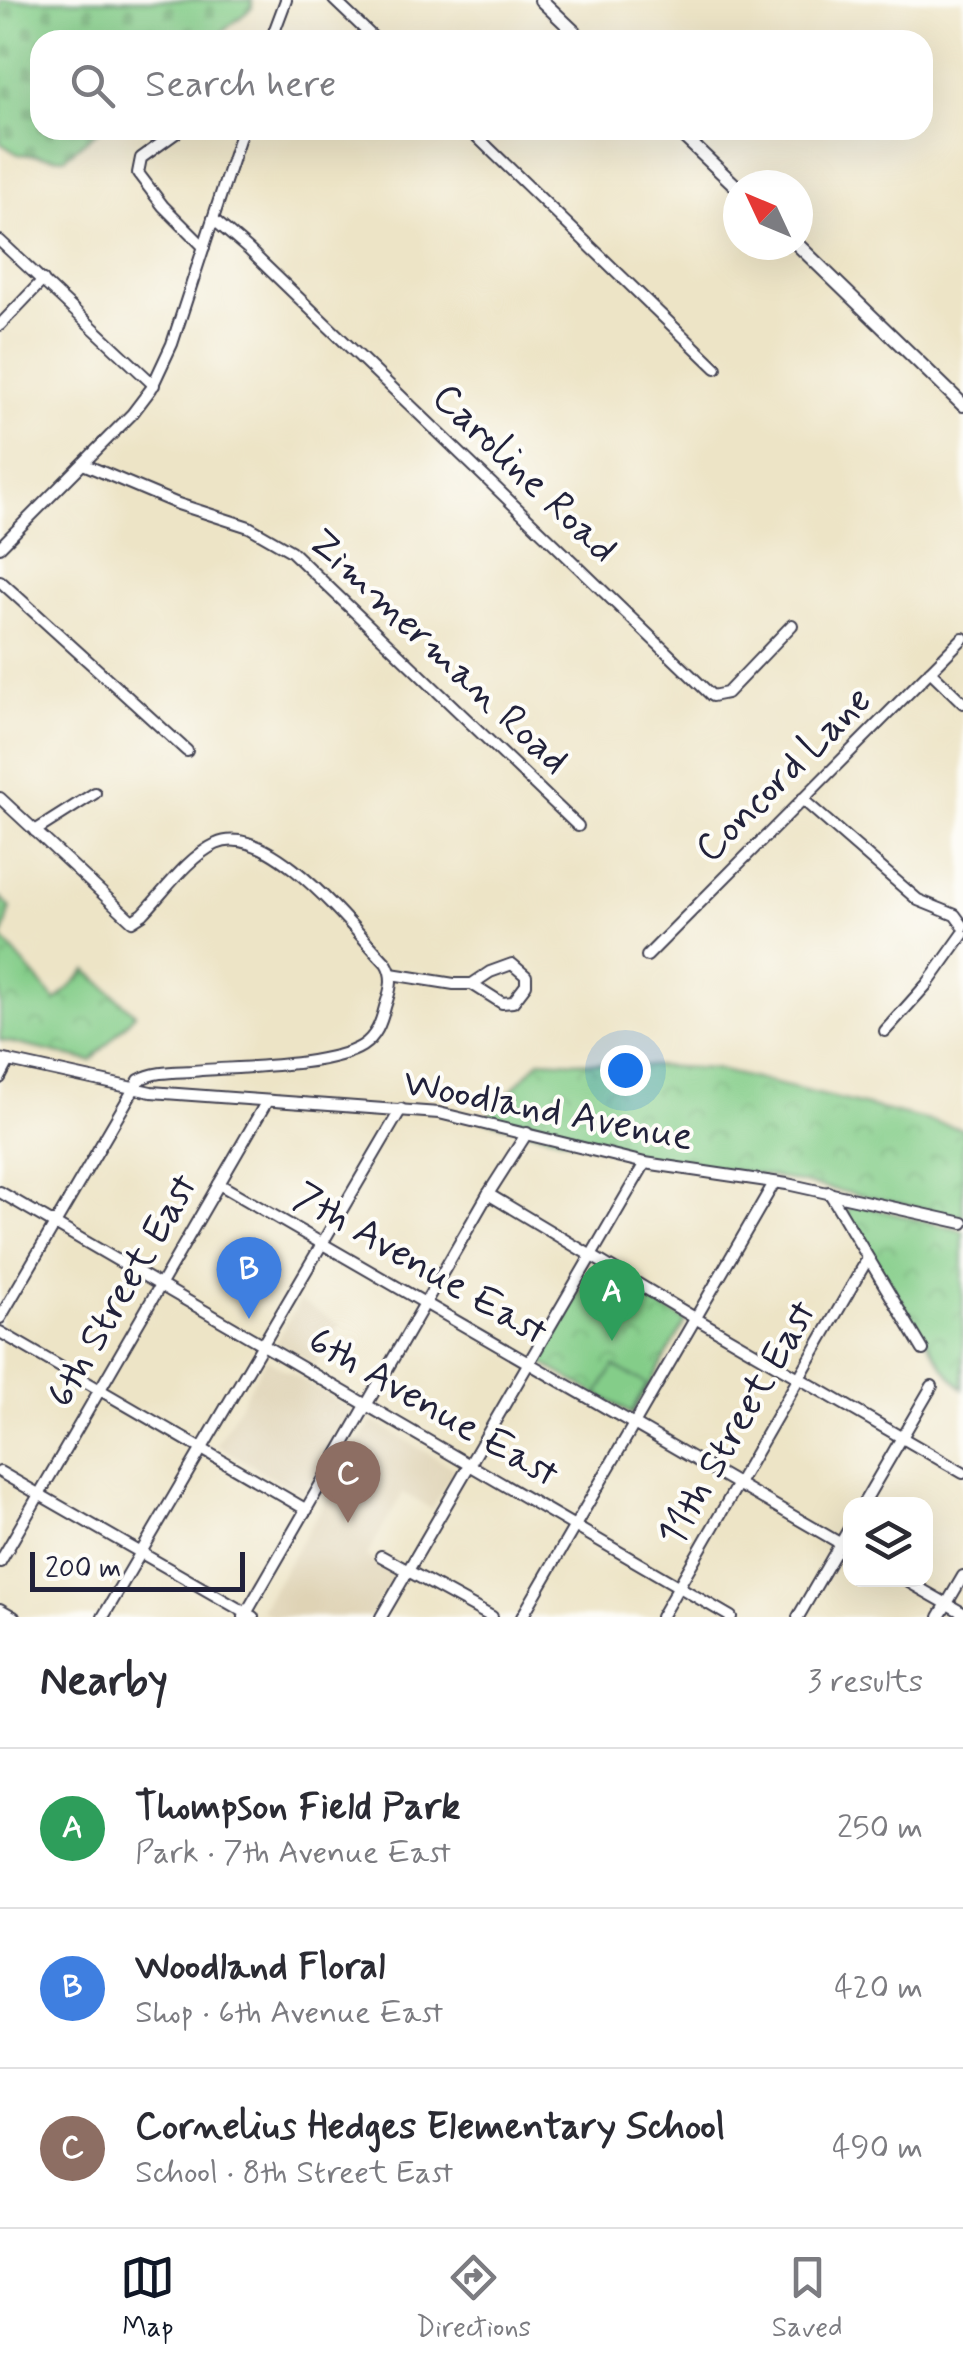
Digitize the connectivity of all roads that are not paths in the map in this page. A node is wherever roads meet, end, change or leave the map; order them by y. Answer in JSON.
{"nodes":[{"id":1,"x":286,"y":0,"type":"edge"},
{"id":2,"x":334,"y":0,"type":"edge"},
{"id":3,"x":541,"y":0,"type":"edge"},
{"id":4,"x":275,"y":30,"type":"edge"},
{"id":5,"x":366,"y":30,"type":"edge"},
{"id":6,"x":572,"y":30,"type":"edge"},
{"id":7,"x":166,"y":140,"type":"edge"},
{"id":8,"x":239,"y":140,"type":"edge"},
{"id":9,"x":480,"y":140,"type":"edge"},
{"id":10,"x":688,"y":140,"type":"edge"},
{"id":11,"x":723,"y":174,"type":"edge"},
{"id":12,"x":212,"y":219,"type":"junction"},
{"id":13,"x":0,"y":241,"type":"edge"},
{"id":14,"x":204,"y":247,"type":"junction"},
{"id":15,"x":813,"y":260,"type":"edge"},
{"id":16,"x":43,"y":280,"type":"junction"},
{"id":17,"x":0,"y":326,"type":"edge"},
{"id":18,"x":716,"y":368,"type":"dead end"},
{"id":19,"x":154,"y":384,"type":"junction"},
{"id":20,"x":963,"y":405,"type":"edge"},
{"id":21,"x":84,"y":464,"type":"junction"},
{"id":22,"x":0,"y":547,"type":"edge"},
{"id":23,"x":0,"y":581,"type":"edge"},
{"id":24,"x":792,"y":625,"type":"dead end"},
{"id":25,"x":963,"y":638,"type":"edge"},
{"id":26,"x":930,"y":672,"type":"junction"},
{"id":27,"x":963,"y":703,"type":"edge"},
{"id":28,"x":186,"y":751,"type":"dead end"},
{"id":29,"x":95,"y":793,"type":"dead end"},
{"id":30,"x":0,"y":798,"type":"edge"},
{"id":31,"x":802,"y":799,"type":"junction"},
{"id":32,"x":578,"y":826,"type":"dead end"},
{"id":33,"x":35,"y":832,"type":"junction"},
{"id":34,"x":963,"y":930,"type":"edge"},
{"id":35,"x":646,"y":956,"type":"dead end"},
{"id":36,"x":392,"y":974,"type":"junction"},
{"id":37,"x":472,"y":984,"type":"junction"},
{"id":38,"x":885,"y":1032,"type":"dead end"},
{"id":39,"x":5,"y":1060,"type":"edge"},
{"id":40,"x":0,"y":1078,"type":"edge"},
{"id":41,"x":132,"y":1088,"type":"junction"},
{"id":42,"x":267,"y":1102,"type":"junction"},
{"id":43,"x":400,"y":1109,"type":"junction"},
{"id":44,"x":527,"y":1133,"type":"junction"},
{"id":45,"x":645,"y":1163,"type":"junction"},
{"id":46,"x":774,"y":1183,"type":"junction"},
{"id":47,"x":220,"y":1184,"type":"junction"},
{"id":48,"x":0,"y":1192,"type":"edge"},
{"id":49,"x":828,"y":1192,"type":"junction"},
{"id":50,"x":488,"y":1194,"type":"junction"},
{"id":51,"x":54,"y":1223,"type":"junction"},
{"id":52,"x":963,"y":1223,"type":"edge"},
{"id":53,"x":322,"y":1243,"type":"junction"},
{"id":54,"x":591,"y":1256,"type":"junction"},
{"id":55,"x":867,"y":1260,"type":"junction"},
{"id":56,"x":162,"y":1284,"type":"junction"},
{"id":57,"x":426,"y":1303,"type":"junction"},
{"id":58,"x":0,"y":1318,"type":"edge"},
{"id":59,"x":695,"y":1318,"type":"junction"},
{"id":60,"x":0,"y":1332,"type":"edge"},
{"id":61,"x":264,"y":1343,"type":"junction"},
{"id":62,"x":922,"y":1350,"type":"dead end"},
{"id":63,"x":529,"y":1362,"type":"junction"},
{"id":64,"x":799,"y":1378,"type":"junction"},
{"id":65,"x":932,"y":1386,"type":"dead end"},
{"id":66,"x":100,"y":1390,"type":"junction"},
{"id":67,"x":368,"y":1407,"type":"junction"},
{"id":68,"x":634,"y":1423,"type":"junction"},
{"id":69,"x":902,"y":1438,"type":"junction"},
{"id":70,"x":202,"y":1449,"type":"junction"},
{"id":71,"x":470,"y":1465,"type":"junction"},
{"id":72,"x":0,"y":1472,"type":"edge"},
{"id":73,"x":963,"y":1473,"type":"edge"},
{"id":74,"x":738,"y":1484,"type":"junction"},
{"id":75,"x":39,"y":1494,"type":"junction"},
{"id":76,"x":867,"y":1497,"type":"edge"},
{"id":77,"x":307,"y":1510,"type":"junction"},
{"id":78,"x":574,"y":1526,"type":"junction"},
{"id":79,"x":843,"y":1544,"type":"edge"},
{"id":80,"x":843,"y":1550,"type":"edge"},
{"id":81,"x":140,"y":1554,"type":"junction"},
{"id":82,"x":381,"y":1556,"type":"dead end"},
{"id":83,"x":0,"y":1562,"type":"edge"},
{"id":84,"x":408,"y":1572,"type":"junction"},
{"id":85,"x":963,"y":1576,"type":"edge"},
{"id":86,"x":678,"y":1586,"type":"junction"},
{"id":87,"x":917,"y":1587,"type":"edge"},
{"id":88,"x":947,"y":1604,"type":"junction"},
{"id":89,"x":0,"y":1609,"type":"edge"},
{"id":90,"x":963,"y":1613,"type":"edge"},
{"id":91,"x":248,"y":1616,"type":"edge"},
{"id":92,"x":14,"y":1617,"type":"edge"},
{"id":93,"x":104,"y":1617,"type":"edge"},
{"id":94,"x":381,"y":1617,"type":"edge"},
{"id":95,"x":492,"y":1617,"type":"edge"},
{"id":96,"x":522,"y":1617,"type":"edge"},
{"id":97,"x":661,"y":1617,"type":"edge"},
{"id":98,"x":731,"y":1617,"type":"edge"},
{"id":99,"x":798,"y":1617,"type":"edge"},
{"id":100,"x":940,"y":1617,"type":"edge"}],
"edges":[{"from":1,"to":4,"type":"street"},
{"from":2,"to":5,"type":"street"},
{"from":3,"to":6,"type":"main road"},
{"from":7,"to":14,"type":"street"},
{"from":8,"to":12,"type":"street"},
{"from":9,"to":18,"type":"street"},
{"from":10,"to":11,"type":"main road"},
{"from":12,"to":14,"type":"street"},
{"from":12,"to":24,"type":"street","name":"Caroline Road"},
{"from":13,"to":16,"type":"street"},
{"from":14,"to":19,"type":"street"},
{"from":15,"to":20,"type":"main road"},
{"from":16,"to":17,"type":"street"},
{"from":16,"to":19,"type":"street"},
{"from":19,"to":21,"type":"street"},
{"from":21,"to":22,"type":"street"},
{"from":21,"to":32,"type":"street","name":"Zimmerman Road"},
{"from":23,"to":28,"type":"street"},
{"from":25,"to":26,"type":"street","name":"Concord Lane"},
{"from":26,"to":27,"type":"street"},
{"from":26,"to":31,"type":"street","name":"Concord Lane"},
{"from":29,"to":33,"type":"street"},
{"from":30,"to":33,"type":"street"},
{"from":31,"to":34,"type":"street"},
{"from":31,"to":35,"type":"street","name":"Concord Lane"},
{"from":33,"to":36,"type":"street"},
{"from":34,"to":38,"type":"street"},
{"from":36,"to":37,"type":"street"},
{"from":36,"to":41,"type":"street"},
{"from":37,"to":37,"type":"street"},
{"from":39,"to":40,"type":"street"},
{"from":39,"to":41,"type":"street","name":"Woodland Avenue"},
{"from":41,"to":42,"type":"street","name":"Woodland Avenue"},
{"from":41,"to":51,"type":"street"},
{"from":42,"to":43,"type":"street","name":"Woodland Avenue"},
{"from":42,"to":47,"type":"street","name":"6th Street East"},
{"from":43,"to":44,"type":"street","name":"Woodland Avenue"},
{"from":43,"to":53,"type":"street"},
{"from":44,"to":45,"type":"street","name":"Woodland Avenue"},
{"from":44,"to":50,"type":"street"},
{"from":45,"to":46,"type":"street","name":"Woodland Avenue"},
{"from":45,"to":54,"type":"street"},
{"from":46,"to":49,"type":"street","name":"Woodland Avenue"},
{"from":46,"to":59,"type":"street"},
{"from":47,"to":53,"type":"street","name":"7th Avenue East"},
{"from":47,"to":56,"type":"street","name":"6th Street East"},
{"from":48,"to":51,"type":"street","name":"6th Avenue East"},
{"from":49,"to":52,"type":"street","name":"Woodland Avenue"},
{"from":49,"to":55,"type":"street"},
{"from":50,"to":54,"type":"street"},
{"from":50,"to":57,"type":"street"},
{"from":51,"to":56,"type":"street","name":"6th Avenue East"},
{"from":51,"to":58,"type":"street"},
{"from":53,"to":57,"type":"street","name":"7th Avenue East"},
{"from":53,"to":61,"type":"street"},
{"from":54,"to":59,"type":"street"},
{"from":54,"to":63,"type":"street"},
{"from":55,"to":62,"type":"street"},
{"from":55,"to":64,"type":"street","name":"11th Street East"},
{"from":56,"to":61,"type":"street","name":"6th Avenue East"},
{"from":56,"to":66,"type":"street","name":"6th Street East"},
{"from":57,"to":63,"type":"street","name":"7th Avenue East"},
{"from":57,"to":67,"type":"street"},
{"from":59,"to":64,"type":"street"},
{"from":59,"to":68,"type":"street"},
{"from":60,"to":66,"type":"street"},
{"from":61,"to":67,"type":"street","name":"6th Avenue East"},
{"from":61,"to":70,"type":"street"},
{"from":63,"to":68,"type":"street","name":"7th Avenue East"},
{"from":63,"to":71,"type":"street"},
{"from":64,"to":69,"type":"street"},
{"from":64,"to":74,"type":"street","name":"11th Street East"},
{"from":65,"to":69,"type":"street"},
{"from":66,"to":70,"type":"street"},
{"from":66,"to":75,"type":"street","name":"6th Street East"},
{"from":67,"to":71,"type":"street","name":"6th Avenue East"},
{"from":67,"to":77,"type":"street"},
{"from":68,"to":74,"type":"street","name":"7th Avenue East"},
{"from":68,"to":78,"type":"street"},
{"from":69,"to":73,"type":"street"},
{"from":69,"to":76,"type":"street"},
{"from":70,"to":77,"type":"street"},
{"from":70,"to":81,"type":"street"},
{"from":71,"to":78,"type":"street","name":"6th Avenue East"},
{"from":71,"to":84,"type":"street"},
{"from":72,"to":75,"type":"street"},
{"from":74,"to":79,"type":"street","name":"7th Avenue East"},
{"from":74,"to":86,"type":"street","name":"11th Street East"},
{"from":75,"to":81,"type":"street"},
{"from":75,"to":83,"type":"street","name":"6th Street East"},
{"from":77,"to":91,"type":"street"},
{"from":78,"to":86,"type":"street","name":"6th Avenue East"},
{"from":78,"to":96,"type":"street"},
{"from":80,"to":99,"type":"street"},
{"from":81,"to":91,"type":"street"},
{"from":81,"to":93,"type":"street"},
{"from":82,"to":84,"type":"street"},
{"from":84,"to":94,"type":"street"},
{"from":84,"to":95,"type":"street"},
{"from":85,"to":88,"type":"street"},
{"from":86,"to":97,"type":"street","name":"11th Street East"},
{"from":86,"to":98,"type":"street","name":"6th Avenue East"},
{"from":87,"to":88,"type":"street"},
{"from":88,"to":90,"type":"street"},
{"from":88,"to":100,"type":"street"},
{"from":89,"to":92,"type":"street"}]}
